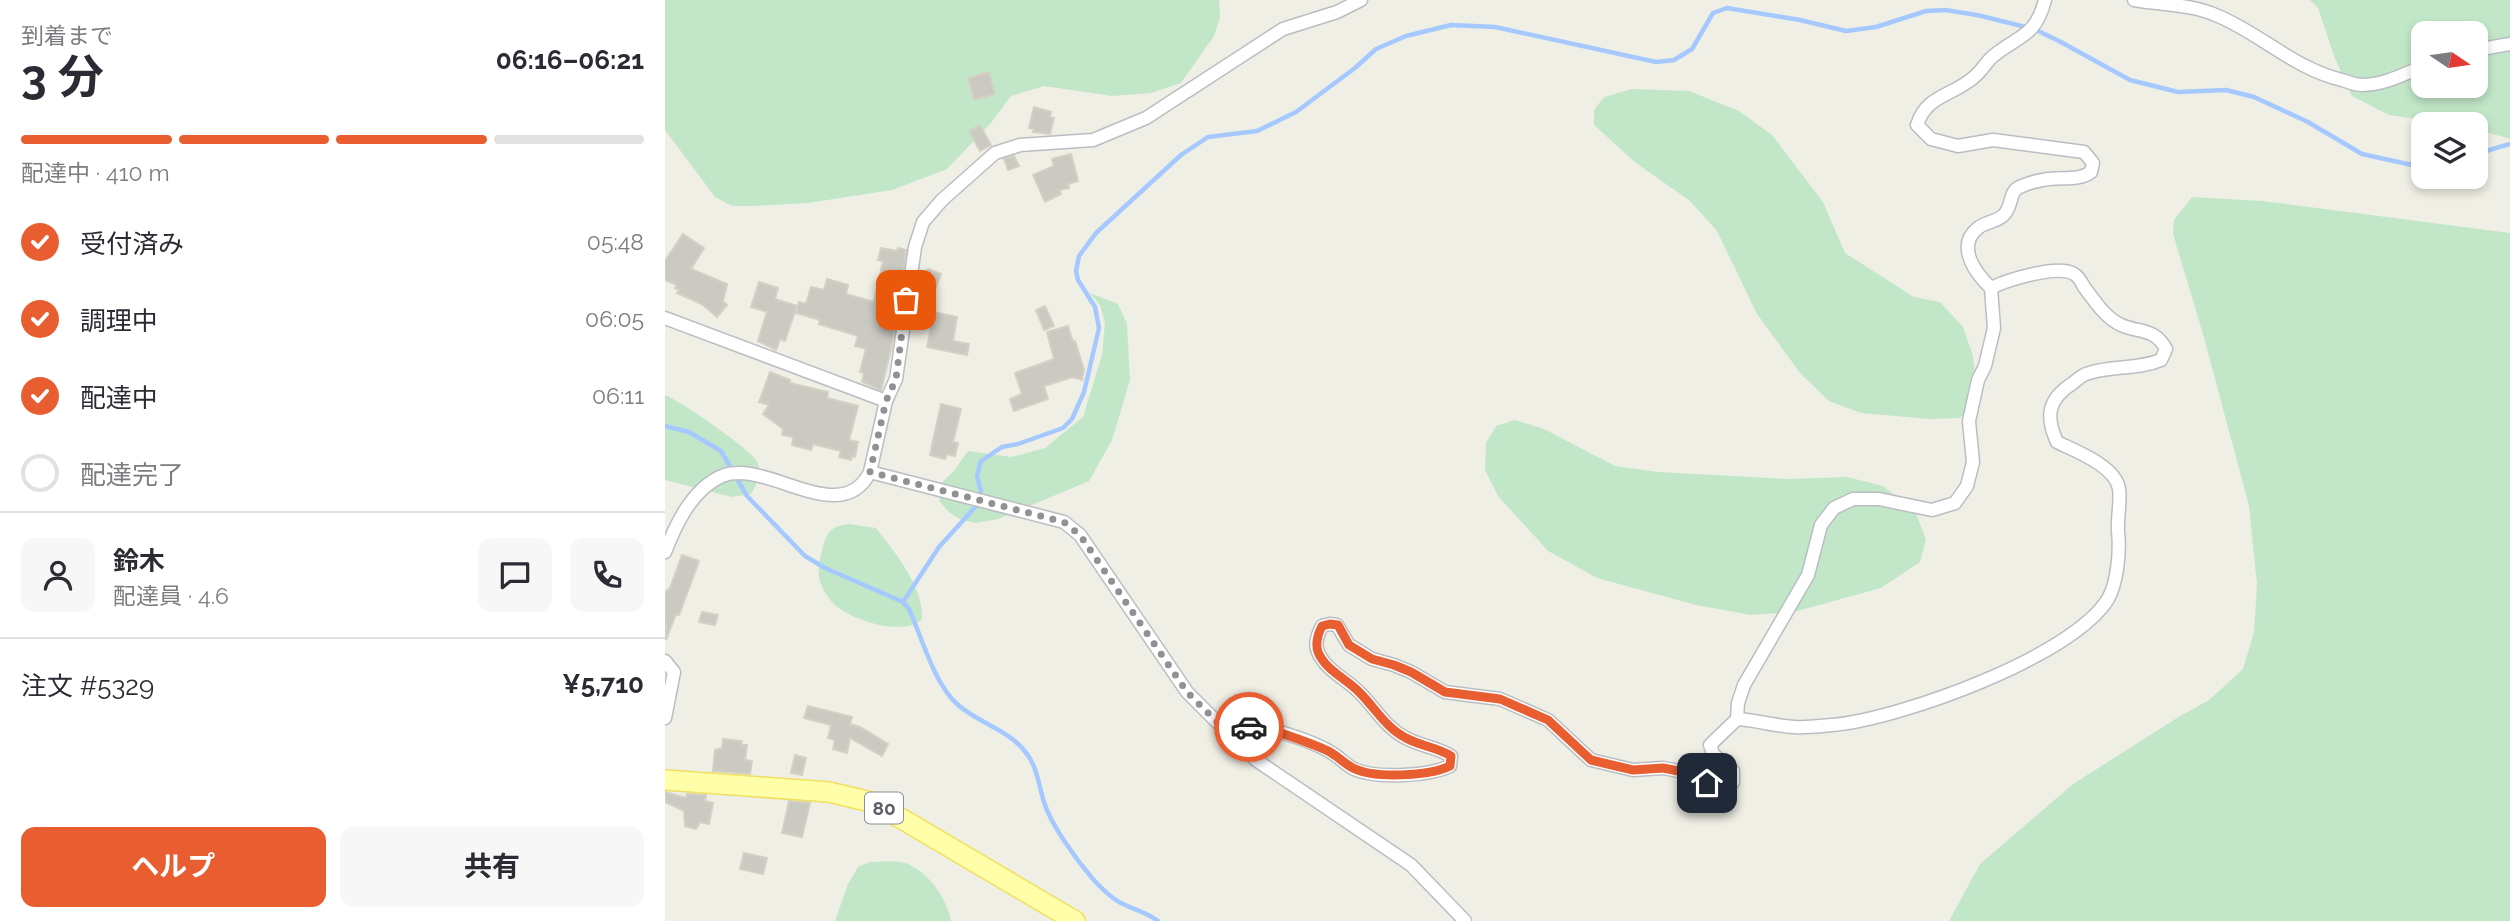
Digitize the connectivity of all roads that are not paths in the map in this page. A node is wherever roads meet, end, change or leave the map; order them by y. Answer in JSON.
{"nodes":[{"id":1,"x":1361,"y":0,"type":"edge"},
{"id":2,"x":2045,"y":0,"type":"edge"},
{"id":3,"x":2134,"y":0,"type":"edge"},
{"id":4,"x":2510,"y":44,"type":"edge"},
{"id":5,"x":2489,"y":48,"type":"edge"},
{"id":6,"x":2411,"y":71,"type":"edge"},
{"id":7,"x":1991,"y":288,"type":"junction"},
{"id":8,"x":665,"y":318,"type":"edge"},
{"id":9,"x":886,"y":401,"type":"junction"},
{"id":10,"x":870,"y":472,"type":"junction"},
{"id":11,"x":665,"y":552,"type":"edge"},
{"id":12,"x":665,"y":661,"type":"edge"},
{"id":13,"x":665,"y":718,"type":"edge"},
{"id":14,"x":1737,"y":719,"type":"junction"},
{"id":15,"x":1222,"y":727,"type":"junction"},
{"id":16,"x":665,"y":780,"type":"edge"},
{"id":17,"x":1075,"y":921,"type":"edge"},
{"id":18,"x":1465,"y":921,"type":"edge"}],
"edges":[{"from":1,"to":9,"type":"street"},
{"from":2,"to":7,"type":"street"},
{"from":3,"to":6,"type":"street"},
{"from":4,"to":5,"type":"street"},
{"from":7,"to":14,"type":"street"},
{"from":7,"to":14,"type":"street"},
{"from":8,"to":9,"type":"street"},
{"from":9,"to":10,"type":"street"},
{"from":10,"to":11,"type":"street"},
{"from":10,"to":15,"type":"street"},
{"from":12,"to":13,"type":"street"},
{"from":14,"to":15,"type":"street"},
{"from":15,"to":18,"type":"street"},
{"from":16,"to":17,"type":"main road","number":"80"}]}
